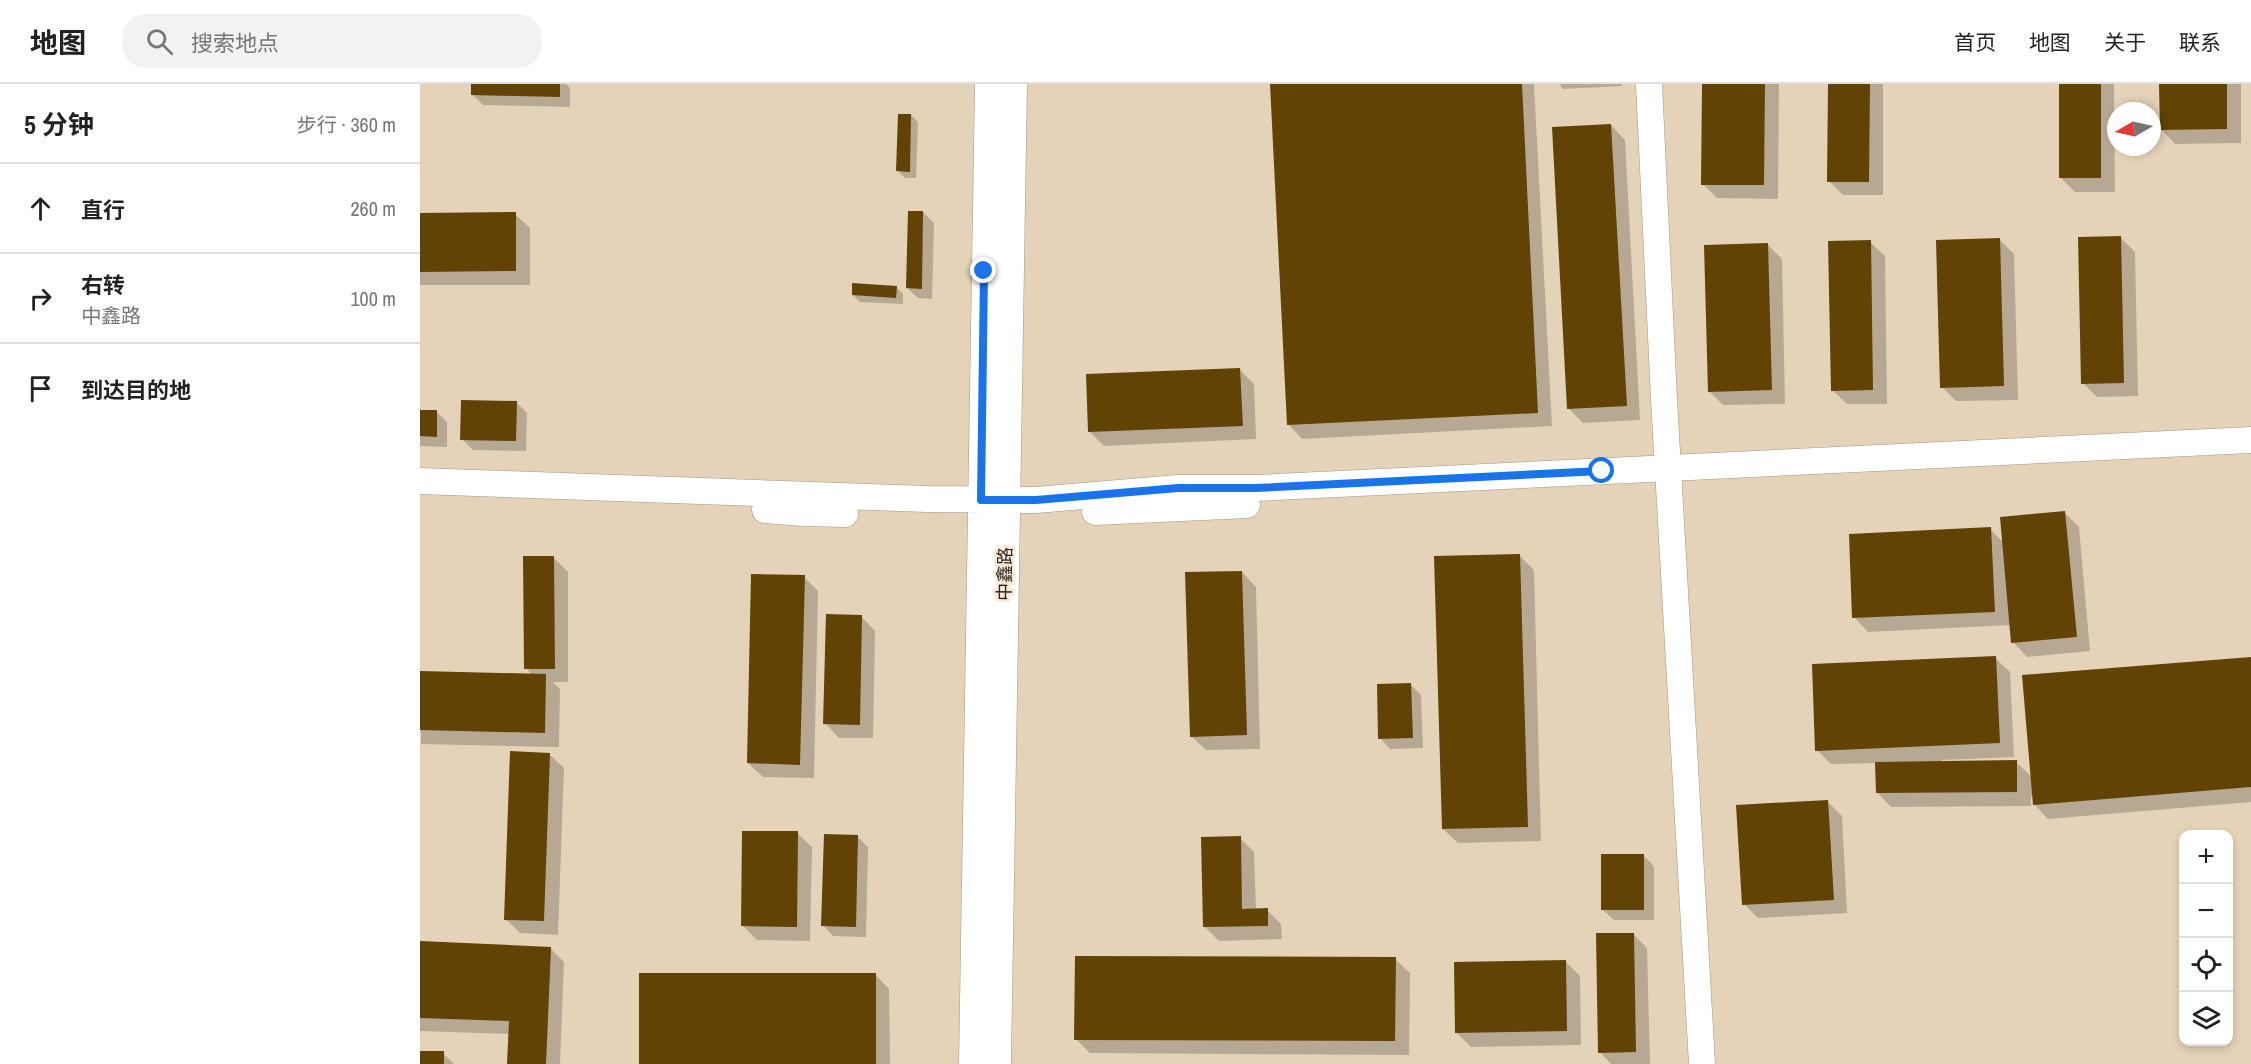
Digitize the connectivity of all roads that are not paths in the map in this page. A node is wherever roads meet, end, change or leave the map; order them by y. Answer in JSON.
{"nodes":[{"id":1,"x":988,"y":84,"type":"edge"},
{"id":2,"x":1014,"y":84,"type":"edge"},
{"id":3,"x":1648,"y":84,"type":"edge"},
{"id":4,"x":2251,"y":440,"type":"edge"},
{"id":5,"x":2251,"y":456,"type":"edge"},
{"id":6,"x":1669,"y":476,"type":"junction"},
{"id":7,"x":420,"y":481,"type":"edge"},
{"id":8,"x":420,"y":496,"type":"edge"},
{"id":9,"x":981,"y":507,"type":"junction"},
{"id":10,"x":1006,"y":507,"type":"junction"},
{"id":11,"x":972,"y":1064,"type":"edge"},
{"id":12,"x":998,"y":1064,"type":"edge"},
{"id":13,"x":1702,"y":1064,"type":"edge"}],
"edges":[{"from":1,"to":9,"type":"street","name":"中鑫路"},
{"from":2,"to":10,"type":"street","name":"中鑫路"},
{"from":3,"to":6,"type":"street"},
{"from":4,"to":6,"type":"street"},
{"from":5,"to":6,"type":"street"},
{"from":6,"to":10,"type":"street"},
{"from":6,"to":13,"type":"street"},
{"from":7,"to":9,"type":"street"},
{"from":8,"to":9,"type":"street"},
{"from":9,"to":10,"type":"street"},
{"from":9,"to":11,"type":"street","name":"中鑫路"},
{"from":10,"to":12,"type":"street","name":"中鑫路"}]}
